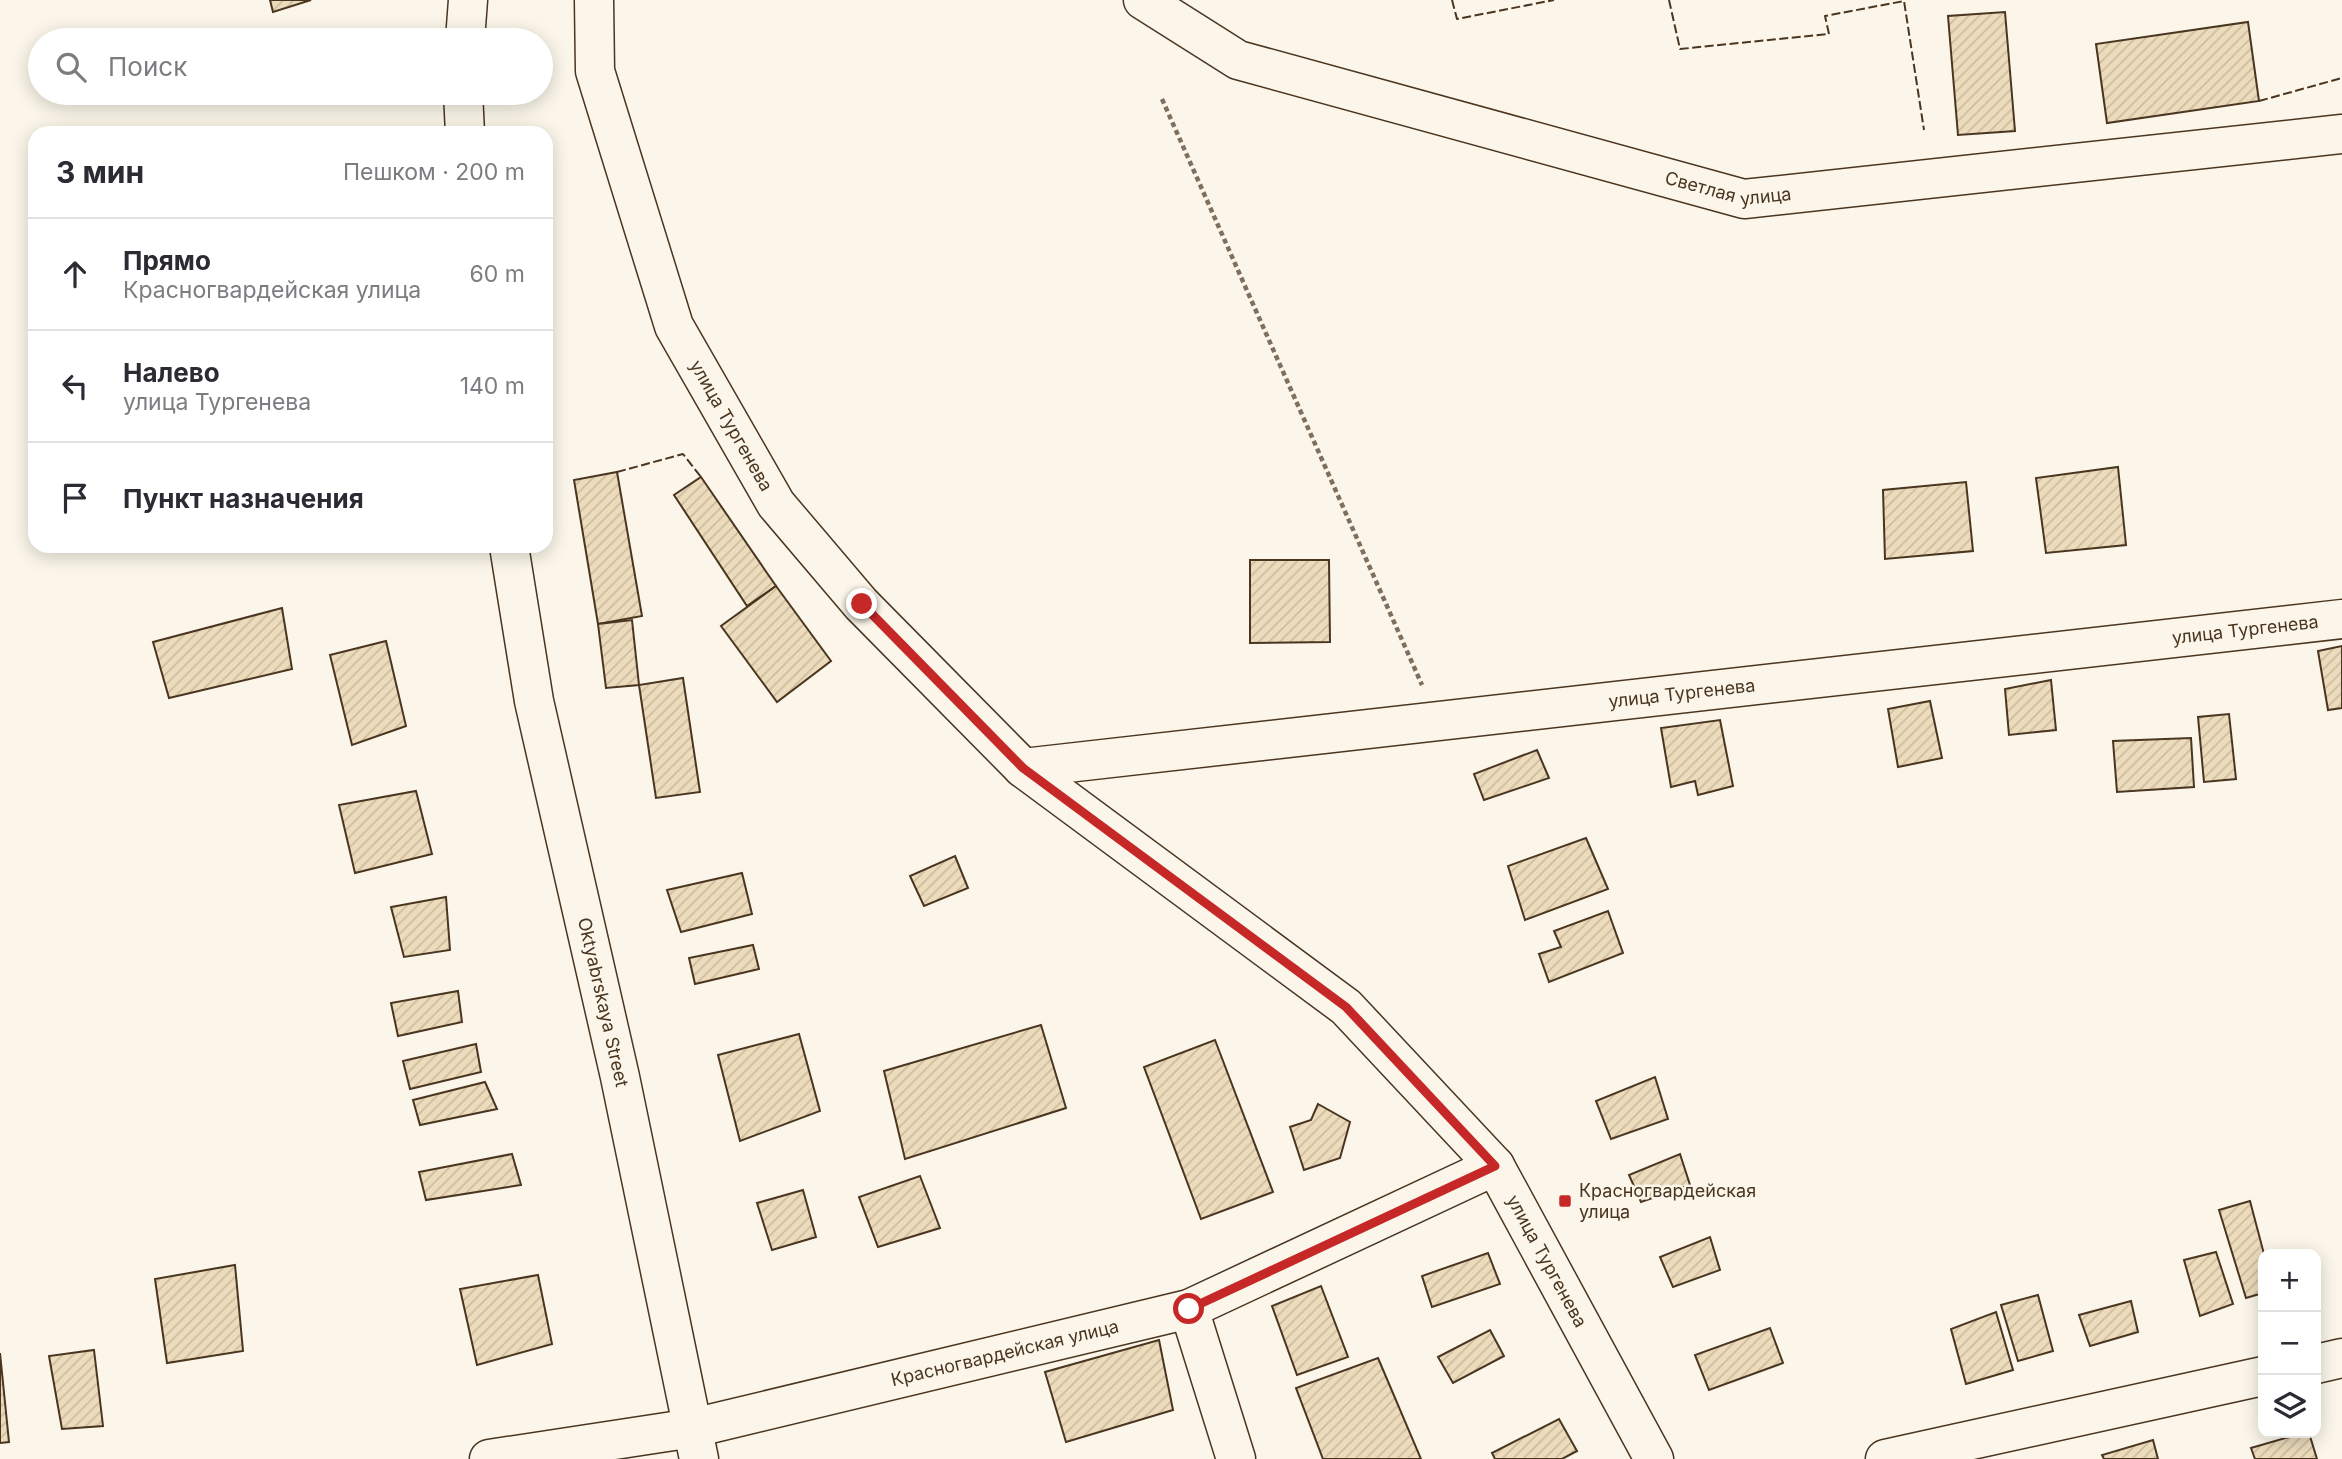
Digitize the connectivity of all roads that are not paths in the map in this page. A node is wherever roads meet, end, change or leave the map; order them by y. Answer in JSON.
{"nodes":[{"id":1,"x":468,"y":0,"type":"edge"},
{"id":2,"x":594,"y":0,"type":"edge"},
{"id":3,"x":1143,"y":0,"type":"edge"},
{"id":4,"x":466,"y":28,"type":"edge"},
{"id":5,"x":464,"y":105,"type":"edge"},
{"id":6,"x":465,"y":126,"type":"edge"},
{"id":7,"x":2342,"y":134,"type":"edge"},
{"id":8,"x":510,"y":553,"type":"edge"},
{"id":9,"x":2342,"y":619,"type":"edge"},
{"id":10,"x":1023,"y":768,"type":"junction"},
{"id":11,"x":1495,"y":1166,"type":"junction"},
{"id":12,"x":1189,"y":1309,"type":"junction"},
{"id":13,"x":2342,"y":1358,"type":"edge"},
{"id":14,"x":2321,"y":1363,"type":"edge"},
{"id":15,"x":2258,"y":1377,"type":"edge"},
{"id":16,"x":696,"y":1443,"type":"edge"},
{"id":17,"x":489,"y":1459,"type":"edge"},
{"id":18,"x":1236,"y":1459,"type":"edge"},
{"id":19,"x":1654,"y":1459,"type":"edge"},
{"id":20,"x":1885,"y":1459,"type":"edge"}],
"edges":[{"from":1,"to":4,"type":"street"},
{"from":2,"to":10,"type":"street","name":"улица Тургенева"},
{"from":3,"to":7,"type":"street","name":"Светлая улица"},
{"from":5,"to":6,"type":"street"},
{"from":8,"to":16,"type":"street","name":"Oktyabrskaya Street"},
{"from":9,"to":10,"type":"street","name":"улица Тургенева"},
{"from":10,"to":11,"type":"street","name":"улица Тургенева"},
{"from":11,"to":12,"type":"street","name":"Красногвардейская улица"},
{"from":11,"to":19,"type":"street","name":"улица Тургенева"},
{"from":12,"to":16,"type":"street","name":"Красногвардейская улица"},
{"from":12,"to":18,"type":"street"},
{"from":13,"to":14,"type":"street"},
{"from":15,"to":20,"type":"street"},
{"from":16,"to":17,"type":"street","name":"Красногвардейская улица"}]}
